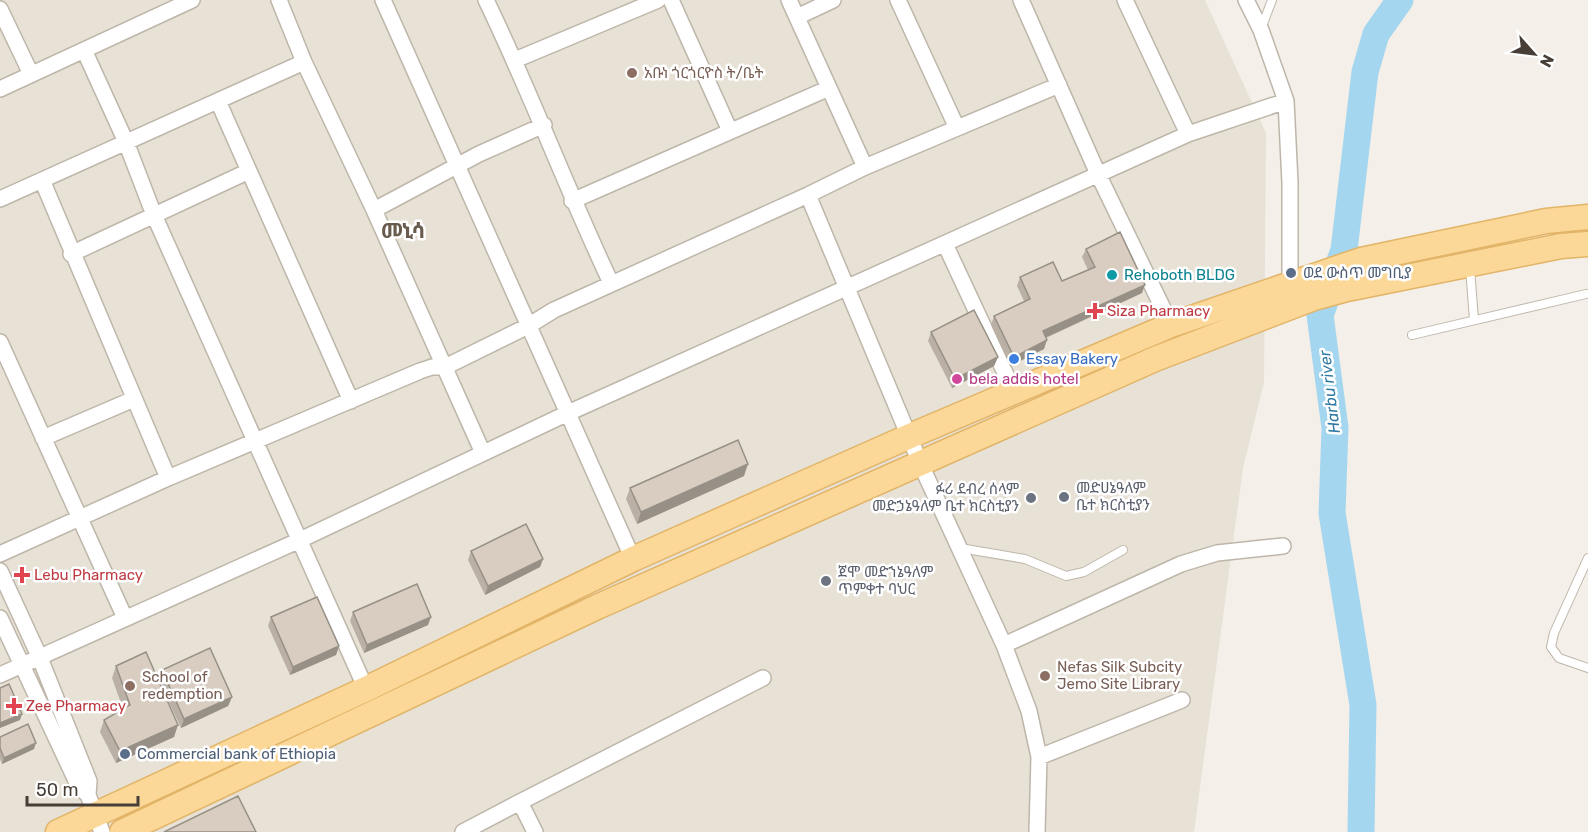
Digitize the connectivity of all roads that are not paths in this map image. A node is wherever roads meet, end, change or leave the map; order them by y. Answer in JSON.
{"nodes":[{"id":1,"x":192,"y":0,"type":"edge"},
{"id":2,"x":279,"y":0,"type":"edge"},
{"id":3,"x":383,"y":0,"type":"edge"},
{"id":4,"x":486,"y":0,"type":"edge"},
{"id":5,"x":658,"y":0,"type":"edge"},
{"id":6,"x":670,"y":0,"type":"edge"},
{"id":7,"x":789,"y":0,"type":"edge"},
{"id":8,"x":833,"y":0,"type":"edge"},
{"id":9,"x":898,"y":0,"type":"edge"},
{"id":10,"x":1021,"y":0,"type":"edge"},
{"id":11,"x":1125,"y":0,"type":"edge"},
{"id":12,"x":1246,"y":0,"type":"edge"},
{"id":13,"x":1272,"y":0,"type":"edge"},
{"id":14,"x":0,"y":9,"type":"edge"},
{"id":15,"x":797,"y":17,"type":"junction"},
{"id":16,"x":1261,"y":30,"type":"junction"},
{"id":17,"x":84,"y":50,"type":"junction"},
{"id":18,"x":515,"y":60,"type":"junction"},
{"id":19,"x":304,"y":62,"type":"junction"},
{"id":20,"x":31,"y":74,"type":"junction"},
{"id":21,"x":1059,"y":85,"type":"junction"},
{"id":22,"x":0,"y":89,"type":"edge"},
{"id":23,"x":827,"y":89,"type":"junction"},
{"id":24,"x":218,"y":100,"type":"junction"},
{"id":25,"x":1286,"y":101,"type":"junction"},
{"id":26,"x":544,"y":125,"type":"junction"},
{"id":27,"x":957,"y":128,"type":"junction"},
{"id":28,"x":730,"y":130,"type":"junction"},
{"id":29,"x":1188,"y":134,"type":"junction"},
{"id":30,"x":126,"y":142,"type":"junction"},
{"id":31,"x":457,"y":166,"type":"junction"},
{"id":32,"x":865,"y":167,"type":"junction"},
{"id":33,"x":249,"y":171,"type":"junction"},
{"id":34,"x":1098,"y":174,"type":"junction"},
{"id":35,"x":42,"y":180,"type":"junction"},
{"id":36,"x":808,"y":195,"type":"junction"},
{"id":37,"x":0,"y":199,"type":"edge"},
{"id":38,"x":572,"y":201,"type":"junction"},
{"id":39,"x":374,"y":210,"type":"junction"},
{"id":40,"x":154,"y":215,"type":"junction"},
{"id":41,"x":1588,"y":217,"type":"edge"},
{"id":42,"x":945,"y":244,"type":"junction"},
{"id":43,"x":1588,"y":244,"type":"edge"},
{"id":44,"x":71,"y":254,"type":"junction"},
{"id":45,"x":1469,"y":263,"type":"junction"},
{"id":46,"x":611,"y":283,"type":"junction"},
{"id":47,"x":849,"y":289,"type":"junction"},
{"id":48,"x":1586,"y":294,"type":"dead end"},
{"id":49,"x":1298,"y":297,"type":"junction"},
{"id":50,"x":1474,"y":320,"type":"junction"},
{"id":51,"x":1171,"y":325,"type":"junction"},
{"id":52,"x":528,"y":326,"type":"junction"},
{"id":53,"x":1412,"y":335,"type":"dead end"},
{"id":54,"x":0,"y":342,"type":"edge"},
{"id":55,"x":445,"y":367,"type":"junction"},
{"id":56,"x":1014,"y":392,"type":"junction"},
{"id":57,"x":134,"y":399,"type":"junction"},
{"id":58,"x":351,"y":401,"type":"junction"},
{"id":59,"x":568,"y":413,"type":"junction"},
{"id":60,"x":910,"y":436,"type":"junction"},
{"id":61,"x":44,"y":438,"type":"junction"},
{"id":62,"x":257,"y":441,"type":"junction"},
{"id":63,"x":483,"y":453,"type":"junction"},
{"id":64,"x":921,"y":465,"type":"junction"},
{"id":65,"x":168,"y":478,"type":"junction"},
{"id":66,"x":80,"y":519,"type":"junction"},
{"id":67,"x":300,"y":540,"type":"junction"},
{"id":68,"x":1282,"y":546,"type":"dead end"},
{"id":69,"x":960,"y":548,"type":"junction"},
{"id":70,"x":1123,"y":549,"type":"dead end"},
{"id":71,"x":0,"y":554,"type":"edge"},
{"id":72,"x":1588,"y":558,"type":"edge"},
{"id":73,"x":633,"y":559,"type":"junction"},
{"id":74,"x":0,"y":571,"type":"edge"},
{"id":75,"x":0,"y":618,"type":"edge"},
{"id":76,"x":125,"y":618,"type":"junction"},
{"id":77,"x":1004,"y":645,"type":"junction"},
{"id":78,"x":40,"y":658,"type":"junction"},
{"id":79,"x":22,"y":666,"type":"junction"},
{"id":80,"x":1588,"y":668,"type":"edge"},
{"id":81,"x":0,"y":675,"type":"edge"},
{"id":82,"x":764,"y":678,"type":"dead end"},
{"id":83,"x":366,"y":689,"type":"junction"},
{"id":84,"x":1182,"y":700,"type":"dead end"},
{"id":85,"x":1039,"y":756,"type":"junction"},
{"id":86,"x":520,"y":802,"type":"junction"},
{"id":87,"x":95,"y":813,"type":"edge"},
{"id":88,"x":58,"y":832,"type":"edge"},
{"id":89,"x":122,"y":832,"type":"edge"},
{"id":90,"x":463,"y":832,"type":"edge"},
{"id":91,"x":535,"y":832,"type":"edge"},
{"id":92,"x":1037,"y":832,"type":"edge"}],
"edges":[{"from":1,"to":17,"type":"street"},
{"from":2,"to":19,"type":"street"},
{"from":3,"to":31,"type":"street"},
{"from":4,"to":18,"type":"street"},
{"from":5,"to":18,"type":"street"},
{"from":6,"to":28,"type":"street"},
{"from":7,"to":15,"type":"street"},
{"from":8,"to":15,"type":"street"},
{"from":9,"to":27,"type":"street"},
{"from":10,"to":21,"type":"street"},
{"from":11,"to":29,"type":"street"},
{"from":12,"to":16,"type":"street"},
{"from":13,"to":16,"type":"lane"},
{"from":14,"to":20,"type":"street"},
{"from":15,"to":23,"type":"street"},
{"from":16,"to":25,"type":"street"},
{"from":17,"to":20,"type":"street"},
{"from":17,"to":30,"type":"street"},
{"from":18,"to":26,"type":"street"},
{"from":19,"to":24,"type":"street"},
{"from":19,"to":39,"type":"street"},
{"from":20,"to":22,"type":"street"},
{"from":21,"to":27,"type":"street"},
{"from":21,"to":34,"type":"street"},
{"from":23,"to":28,"type":"street"},
{"from":23,"to":32,"type":"street"},
{"from":24,"to":30,"type":"street"},
{"from":24,"to":33,"type":"street"},
{"from":25,"to":29,"type":"street"},
{"from":25,"to":49,"type":"street"},
{"from":26,"to":31,"type":"street"},
{"from":26,"to":38,"type":"street"},
{"from":27,"to":32,"type":"street"},
{"from":28,"to":38,"type":"street"},
{"from":29,"to":34,"type":"street"},
{"from":30,"to":35,"type":"street"},
{"from":30,"to":40,"type":"street"},
{"from":31,"to":39,"type":"street"},
{"from":31,"to":52,"type":"street"},
{"from":32,"to":36,"type":"street"},
{"from":33,"to":40,"type":"street"},
{"from":33,"to":58,"type":"street"},
{"from":34,"to":42,"type":"street"},
{"from":34,"to":51,"type":"street"},
{"from":35,"to":37,"type":"street"},
{"from":35,"to":44,"type":"street"},
{"from":36,"to":46,"type":"street"},
{"from":36,"to":47,"type":"street"},
{"from":38,"to":46,"type":"street"},
{"from":39,"to":55,"type":"street"},
{"from":40,"to":44,"type":"street"},
{"from":40,"to":62,"type":"street"},
{"from":41,"to":49,"type":"main road"},
{"from":42,"to":47,"type":"street"},
{"from":42,"to":56,"type":"street"},
{"from":43,"to":45,"type":"main road"},
{"from":44,"to":57,"type":"street"},
{"from":45,"to":49,"type":"main road"},
{"from":45,"to":50,"type":"lane"},
{"from":46,"to":52,"type":"street"},
{"from":47,"to":59,"type":"street"},
{"from":47,"to":60,"type":"street"},
{"from":48,"to":50,"type":"lane"},
{"from":49,"to":51,"type":"main road"},
{"from":49,"to":64,"type":"main road"},
{"from":50,"to":53,"type":"lane"},
{"from":51,"to":56,"type":"main road"},
{"from":52,"to":55,"type":"street"},
{"from":52,"to":59,"type":"street"},
{"from":54,"to":61,"type":"street"},
{"from":55,"to":58,"type":"street"},
{"from":55,"to":63,"type":"street"},
{"from":56,"to":60,"type":"main road"},
{"from":57,"to":61,"type":"street"},
{"from":57,"to":65,"type":"street"},
{"from":58,"to":62,"type":"street"},
{"from":59,"to":63,"type":"street"},
{"from":59,"to":73,"type":"street"},
{"from":60,"to":64,"type":"street"},
{"from":60,"to":73,"type":"main road"},
{"from":61,"to":66,"type":"street"},
{"from":62,"to":65,"type":"street"},
{"from":62,"to":67,"type":"street"},
{"from":63,"to":67,"type":"street"},
{"from":64,"to":69,"type":"street"},
{"from":64,"to":89,"type":"main road"},
{"from":65,"to":66,"type":"street"},
{"from":66,"to":71,"type":"street"},
{"from":66,"to":76,"type":"street"},
{"from":67,"to":76,"type":"street"},
{"from":67,"to":83,"type":"street"},
{"from":68,"to":77,"type":"street"},
{"from":69,"to":70,"type":"lane"},
{"from":69,"to":77,"type":"street"},
{"from":72,"to":80,"type":"lane"},
{"from":73,"to":83,"type":"main road"},
{"from":74,"to":78,"type":"street"},
{"from":75,"to":79,"type":"street"},
{"from":76,"to":78,"type":"street"},
{"from":77,"to":85,"type":"street"},
{"from":78,"to":79,"type":"street"},
{"from":78,"to":87,"type":"street"},
{"from":79,"to":81,"type":"street"},
{"from":79,"to":87,"type":"street"},
{"from":82,"to":86,"type":"street"},
{"from":83,"to":87,"type":"main road"},
{"from":84,"to":85,"type":"street"},
{"from":85,"to":92,"type":"street"},
{"from":86,"to":90,"type":"street"},
{"from":86,"to":91,"type":"street"},
{"from":87,"to":88,"type":"main road"}]}
